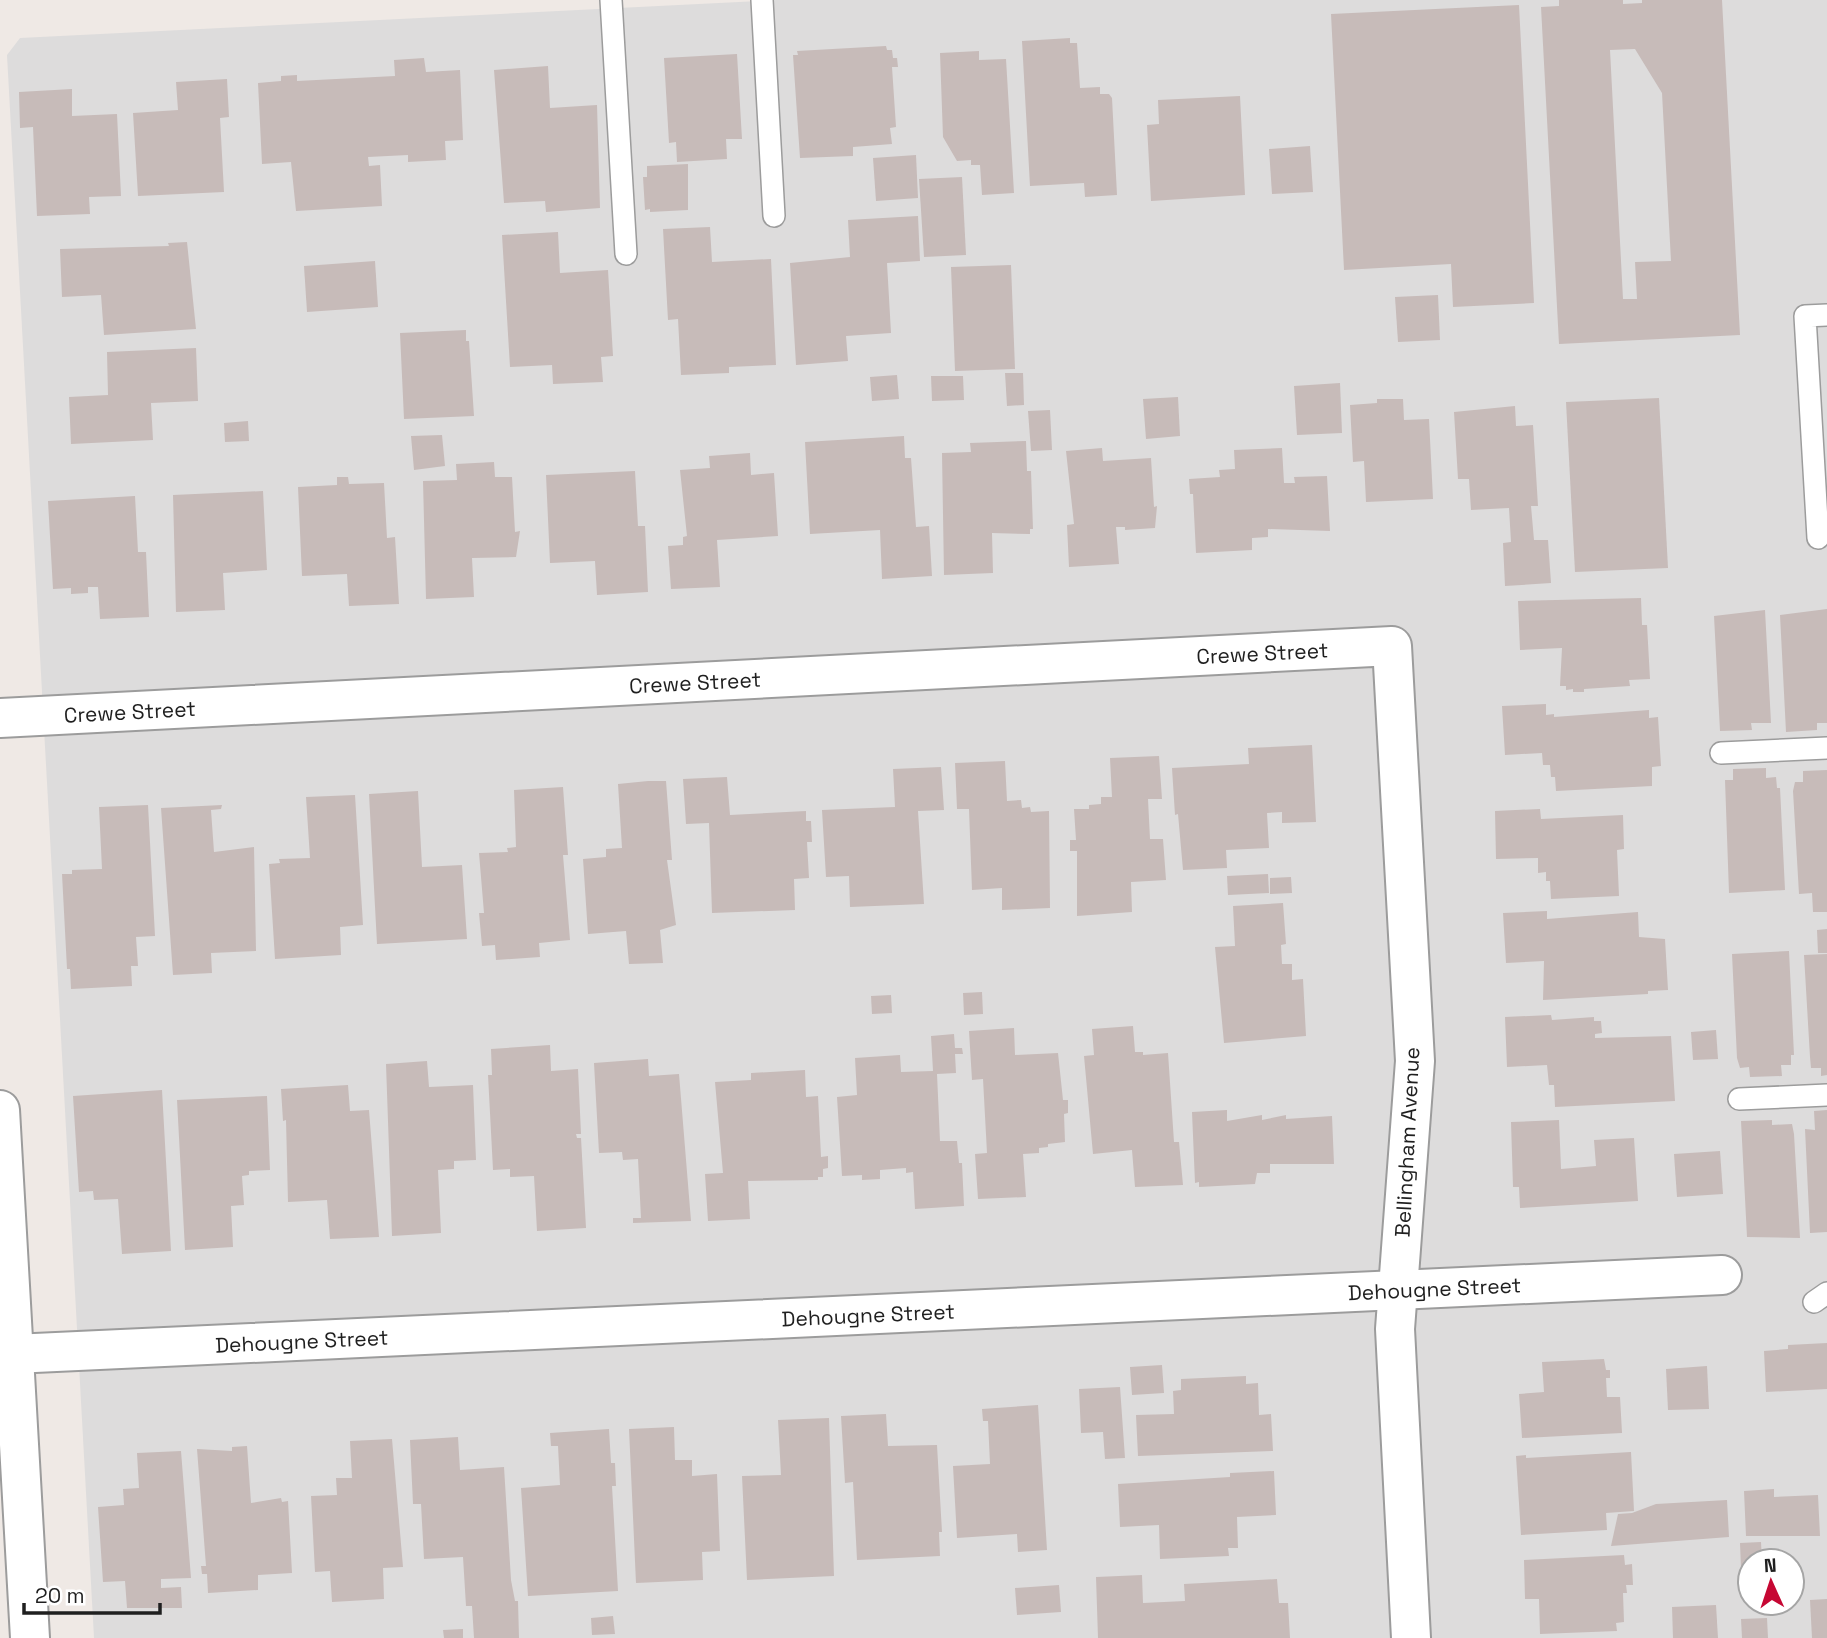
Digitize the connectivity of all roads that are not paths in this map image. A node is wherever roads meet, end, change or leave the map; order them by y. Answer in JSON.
{"nodes":[{"id":1,"x":611,"y":0,"type":"edge"},
{"id":2,"x":762,"y":0,"type":"edge"},
{"id":3,"x":774,"y":216,"type":"dead end"},
{"id":4,"x":626,"y":254,"type":"dead end"},
{"id":5,"x":1827,"y":316,"type":"edge"},
{"id":6,"x":1818,"y":538,"type":"dead end"},
{"id":7,"x":1392,"y":646,"type":"joint"},
{"id":8,"x":0,"y":718,"type":"edge"},
{"id":9,"x":1827,"y":748,"type":"edge"},
{"id":10,"x":1721,"y":753,"type":"dead end"},
{"id":11,"x":1827,"y":1095,"type":"edge"},
{"id":12,"x":1739,"y":1099,"type":"dead end"},
{"id":13,"x":0,"y":1110,"type":"edge"},
{"id":14,"x":1722,"y":1275,"type":"dead end"},
{"id":15,"x":1398,"y":1290,"type":"junction"},
{"id":16,"x":6,"y":1354,"type":"edge"},
{"id":17,"x":30,"y":1638,"type":"edge"},
{"id":18,"x":1411,"y":1638,"type":"edge"}],
"edges":[{"from":1,"to":4,"type":"lane"},
{"from":2,"to":3,"type":"lane"},
{"from":5,"to":6,"type":"lane"},
{"from":7,"to":8,"type":"street","name":"Crewe Street"},
{"from":7,"to":15,"type":"street","name":"Bellingham Avenue"},
{"from":9,"to":10,"type":"lane"},
{"from":11,"to":12,"type":"lane"},
{"from":13,"to":16,"type":"street"},
{"from":14,"to":15,"type":"street","name":"Dehougne Street"},
{"from":15,"to":16,"type":"street","name":"Dehougne Street"},
{"from":15,"to":18,"type":"street","name":"Bellingham Avenue"},
{"from":16,"to":17,"type":"street"}]}
